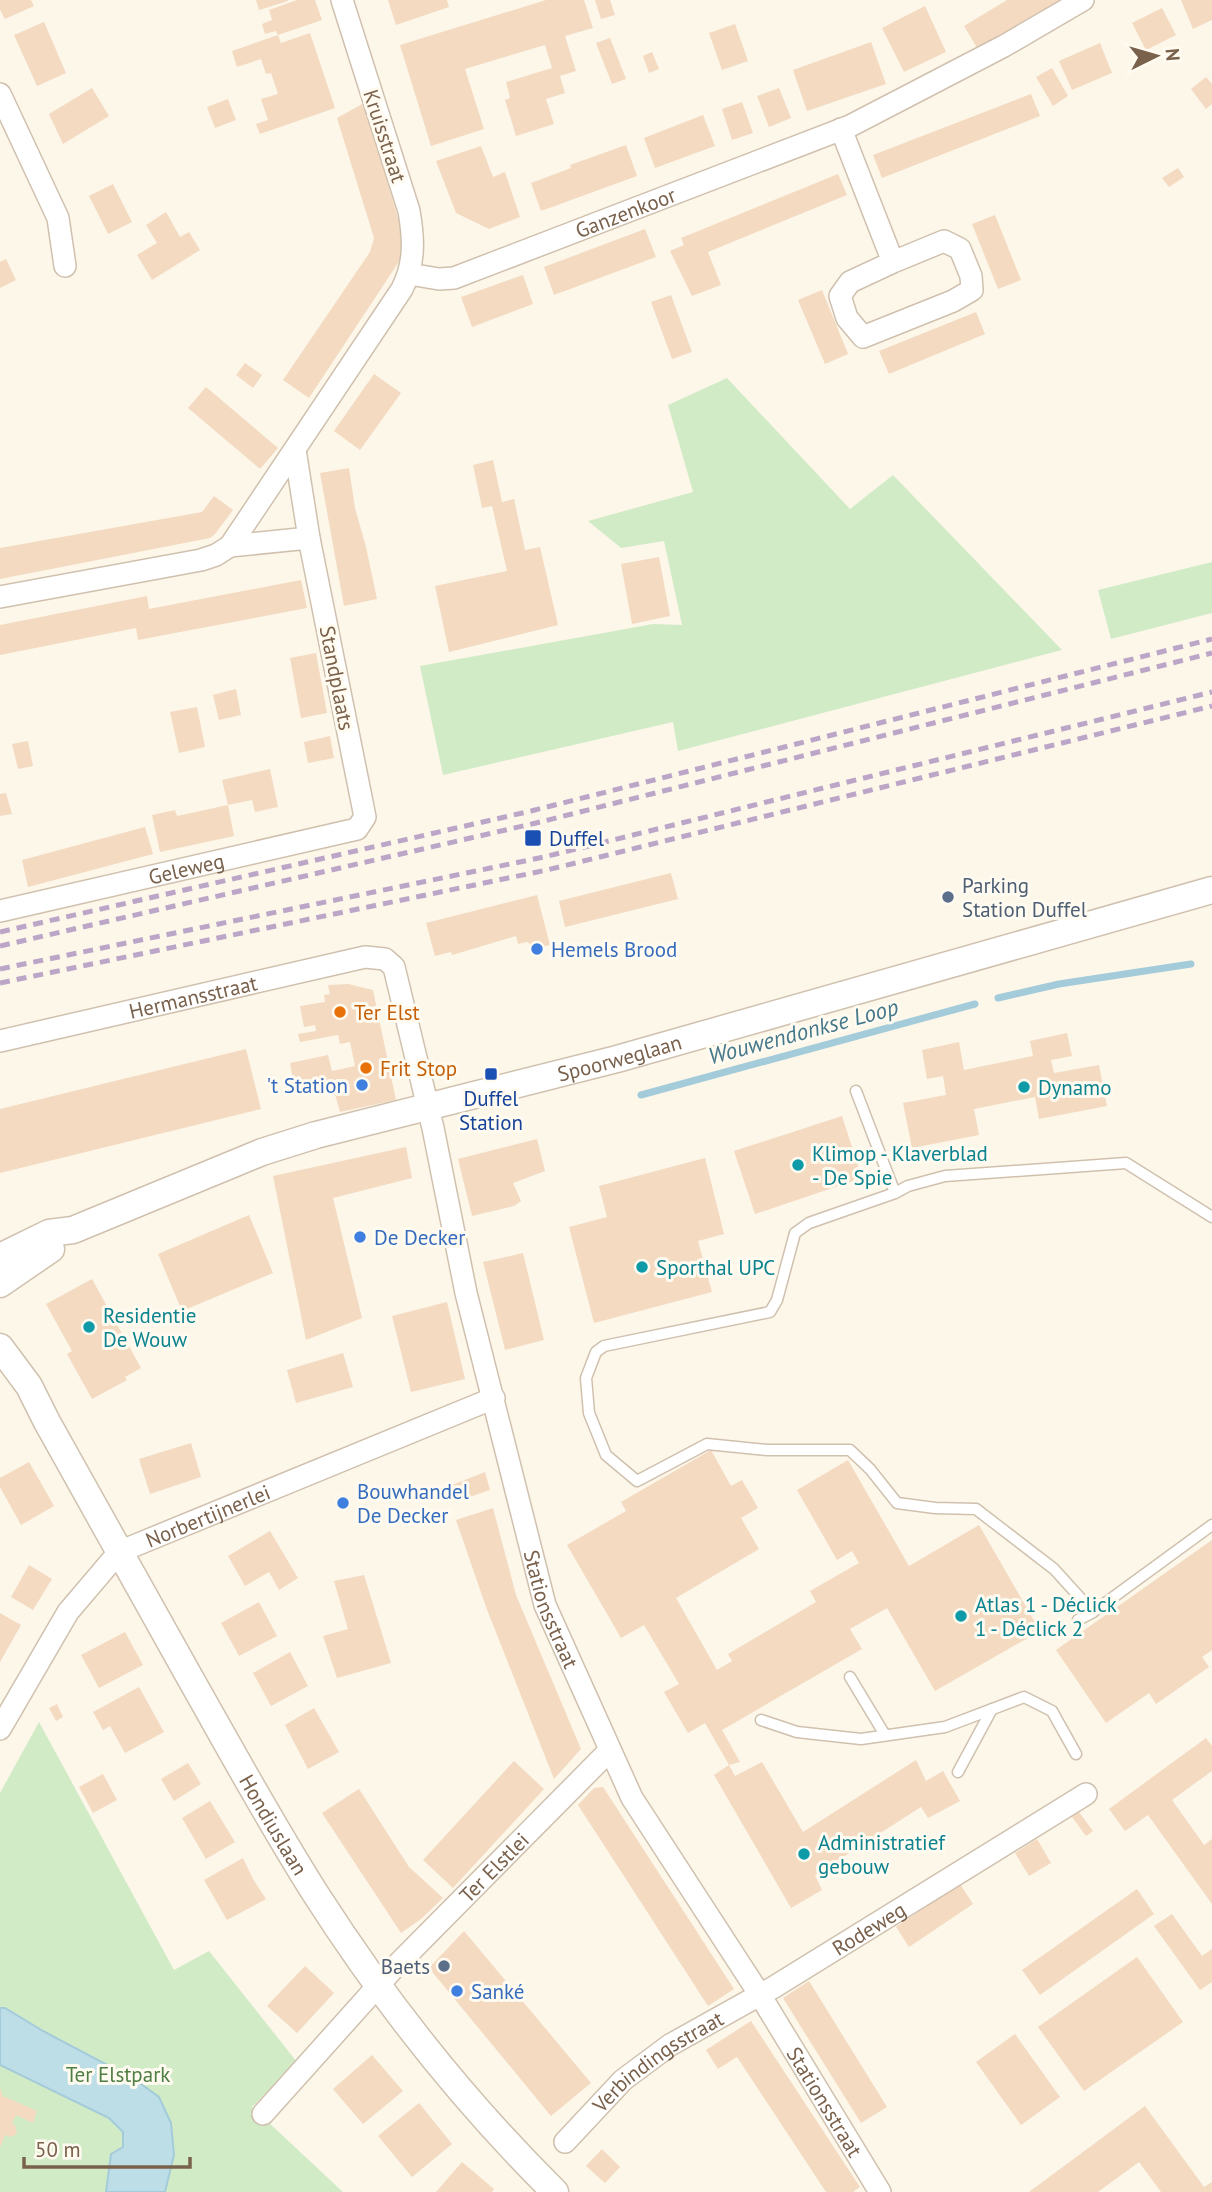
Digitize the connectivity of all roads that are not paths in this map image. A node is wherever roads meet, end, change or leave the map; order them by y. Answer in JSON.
{"nodes":[{"id":1,"x":342,"y":0,"type":"edge"},
{"id":2,"x":1083,"y":0,"type":"edge"},
{"id":3,"x":0,"y":94,"type":"edge"},
{"id":4,"x":841,"y":129,"type":"junction"},
{"id":5,"x":893,"y":262,"type":"junction"},
{"id":6,"x":65,"y":266,"type":"dead end"},
{"id":7,"x":409,"y":274,"type":"junction"},
{"id":8,"x":295,"y":450,"type":"junction"},
{"id":9,"x":309,"y":538,"type":"junction"},
{"id":10,"x":230,"y":546,"type":"junction"},
{"id":11,"x":0,"y":597,"type":"edge"},
{"id":12,"x":365,"y":817,"type":"joint"},
{"id":13,"x":1212,"y":890,"type":"edge"},
{"id":14,"x":0,"y":911,"type":"edge"},
{"id":15,"x":385,"y":959,"type":"joint"},
{"id":16,"x":0,"y":1041,"type":"edge"},
{"id":17,"x":856,"y":1091,"type":"dead end"},
{"id":18,"x":428,"y":1108,"type":"junction"},
{"id":19,"x":895,"y":1193,"type":"junction"},
{"id":20,"x":1212,"y":1217,"type":"edge"},
{"id":21,"x":73,"y":1230,"type":"junction"},
{"id":22,"x":0,"y":1257,"type":"edge"},
{"id":23,"x":0,"y":1284,"type":"edge"},
{"id":24,"x":0,"y":1347,"type":"edge"},
{"id":25,"x":0,"y":1374,"type":"edge"},
{"id":26,"x":494,"y":1398,"type":"junction"},
{"id":27,"x":47,"y":1422,"type":"junction"},
{"id":28,"x":1212,"y":1525,"type":"edge"},
{"id":29,"x":119,"y":1552,"type":"junction"},
{"id":30,"x":1093,"y":1612,"type":"junction"},
{"id":31,"x":1078,"y":1620,"type":"dead end"},
{"id":32,"x":850,"y":1677,"type":"dead end"},
{"id":33,"x":992,"y":1709,"type":"junction"},
{"id":34,"x":761,"y":1720,"type":"dead end"},
{"id":35,"x":0,"y":1729,"type":"edge"},
{"id":36,"x":886,"y":1735,"type":"junction"},
{"id":37,"x":610,"y":1750,"type":"junction"},
{"id":38,"x":1076,"y":1754,"type":"dead end"},
{"id":39,"x":958,"y":1772,"type":"dead end"},
{"id":40,"x":1086,"y":1794,"type":"dead end"},
{"id":41,"x":380,"y":1985,"type":"junction"},
{"id":42,"x":760,"y":1995,"type":"junction"},
{"id":43,"x":263,"y":2114,"type":"dead end"},
{"id":44,"x":565,"y":2142,"type":"dead end"},
{"id":45,"x":876,"y":2190,"type":"edge"},
{"id":46,"x":555,"y":2192,"type":"edge"}],
"edges":[{"from":1,"to":7,"type":"street","name":"Kruisstraat"},
{"from":2,"to":4,"type":"street","name":"Ganzenkoor"},
{"from":3,"to":6,"type":"street"},
{"from":4,"to":5,"type":"street"},
{"from":4,"to":7,"type":"street","name":"Ganzenkoor"},
{"from":5,"to":5,"type":"street"},
{"from":7,"to":8,"type":"street"},
{"from":8,"to":9,"type":"street","name":"Standplaats"},
{"from":8,"to":10,"type":"street"},
{"from":9,"to":10,"type":"street"},
{"from":9,"to":12,"type":"street","name":"Standplaats"},
{"from":10,"to":11,"type":"street"},
{"from":12,"to":14,"type":"street","name":"Geleweg"},
{"from":13,"to":18,"type":"street","name":"Spoorweglaan"},
{"from":15,"to":16,"type":"street","name":"Hermansstraat"},
{"from":15,"to":18,"type":"street","name":"Stationsstraat"},
{"from":17,"to":19,"type":"lane"},
{"from":18,"to":21,"type":"street","name":"Spoorweglaan"},
{"from":18,"to":26,"type":"street","name":"Stationsstraat"},
{"from":19,"to":20,"type":"lane"},
{"from":19,"to":30,"type":"lane"},
{"from":21,"to":22,"type":"street","name":"Spoorweglaan"},
{"from":21,"to":23,"type":"street","name":"Spoorweglaan"},
{"from":24,"to":27,"type":"street","name":"Hondiuslaan"},
{"from":25,"to":27,"type":"street","name":"Hondiuslaan"},
{"from":26,"to":29,"type":"street","name":"Norbertijnerlei"},
{"from":26,"to":37,"type":"street","name":"Stationsstraat"},
{"from":27,"to":29,"type":"street","name":"Hondiuslaan"},
{"from":28,"to":30,"type":"lane"},
{"from":29,"to":35,"type":"street","name":"Norbertijnerlei"},
{"from":29,"to":41,"type":"street","name":"Hondiuslaan"},
{"from":30,"to":31,"type":"lane"},
{"from":32,"to":36,"type":"lane"},
{"from":33,"to":36,"type":"lane"},
{"from":33,"to":38,"type":"lane"},
{"from":33,"to":39,"type":"lane"},
{"from":34,"to":36,"type":"lane"},
{"from":37,"to":41,"type":"street","name":"Ter Elstlei"},
{"from":37,"to":42,"type":"street","name":"Stationsstraat"},
{"from":40,"to":42,"type":"street","name":"Rodeweg"},
{"from":41,"to":43,"type":"street","name":"Ter Elstlei"},
{"from":41,"to":46,"type":"street","name":"Hondiuslaan"},
{"from":42,"to":44,"type":"street","name":"Verbindingsstraat"},
{"from":42,"to":45,"type":"street","name":"Stationsstraat"}]}
